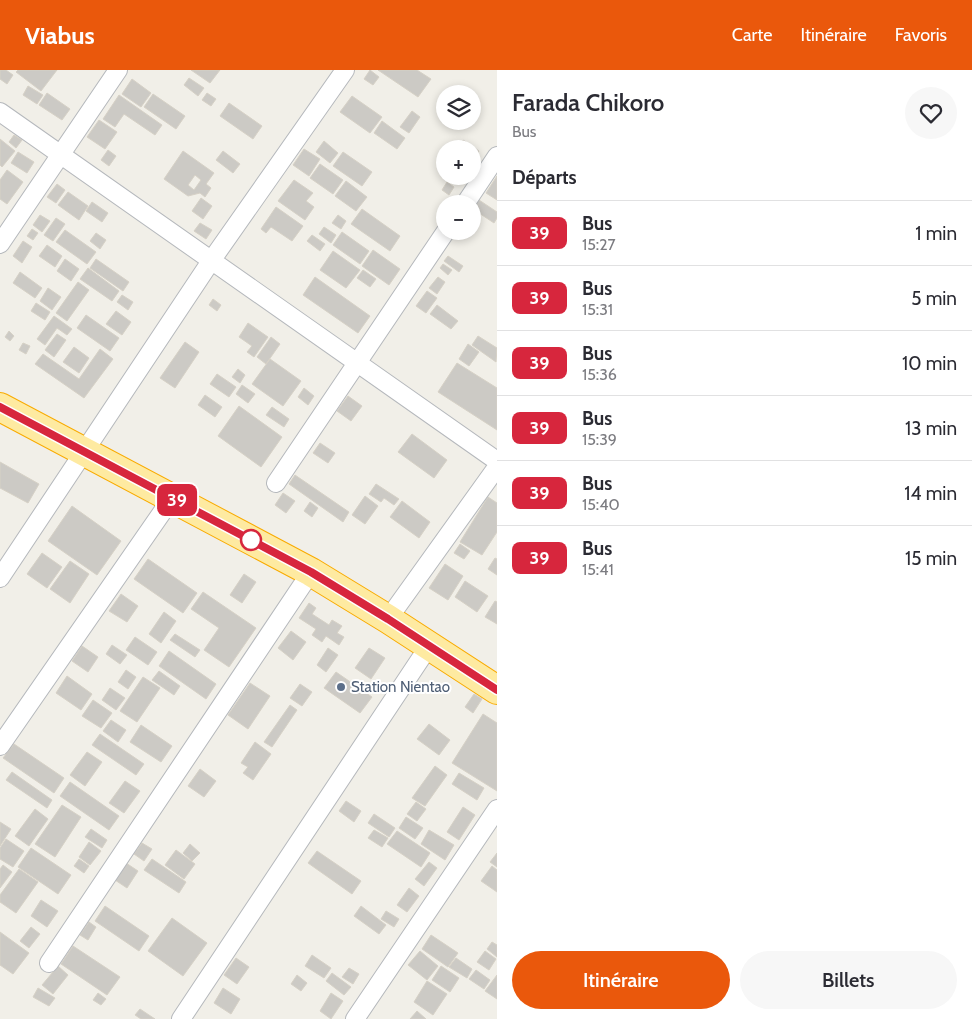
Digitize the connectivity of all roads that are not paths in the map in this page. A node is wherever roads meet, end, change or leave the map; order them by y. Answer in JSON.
{"nodes":[{"id":1,"x":118,"y":70,"type":"edge"},
{"id":2,"x":345,"y":70,"type":"edge"},
{"id":3,"x":0,"y":112,"type":"edge"},
{"id":4,"x":60,"y":154,"type":"junction"},
{"id":5,"x":497,"y":156,"type":"edge"},
{"id":6,"x":471,"y":195,"type":"edge"},
{"id":7,"x":440,"y":240,"type":"edge"},
{"id":8,"x":0,"y":244,"type":"edge"},
{"id":9,"x":211,"y":260,"type":"junction"},
{"id":10,"x":357,"y":363,"type":"junction"},
{"id":11,"x":0,"y":407,"type":"edge"},
{"id":12,"x":84,"y":451,"type":"junction"},
{"id":13,"x":497,"y":462,"type":"edge"},
{"id":14,"x":497,"y":467,"type":"edge"},
{"id":15,"x":276,"y":483,"type":"dead end"},
{"id":16,"x":172,"y":498,"type":"junction"},
{"id":17,"x":311,"y":572,"type":"junction"},
{"id":18,"x":0,"y":578,"type":"edge"},
{"id":19,"x":388,"y":619,"type":"junction"},
{"id":20,"x":428,"y":646,"type":"junction"},
{"id":21,"x":497,"y":690,"type":"edge"},
{"id":22,"x":0,"y":746,"type":"edge"},
{"id":23,"x":497,"y":808,"type":"edge"},
{"id":24,"x":49,"y":963,"type":"dead end"},
{"id":25,"x":181,"y":1019,"type":"edge"},
{"id":26,"x":355,"y":1019,"type":"edge"}],
"edges":[{"from":1,"to":4,"type":"street"},
{"from":2,"to":9,"type":"street"},
{"from":3,"to":4,"type":"street"},
{"from":4,"to":8,"type":"street"},
{"from":4,"to":9,"type":"street"},
{"from":5,"to":6,"type":"street"},
{"from":7,"to":10,"type":"street"},
{"from":9,"to":10,"type":"street"},
{"from":9,"to":12,"type":"street"},
{"from":10,"to":13,"type":"street"},
{"from":10,"to":15,"type":"street"},
{"from":11,"to":12,"type":"highway"},
{"from":12,"to":16,"type":"highway"},
{"from":12,"to":18,"type":"street"},
{"from":14,"to":19,"type":"street"},
{"from":16,"to":17,"type":"highway"},
{"from":16,"to":22,"type":"street"},
{"from":17,"to":19,"type":"highway"},
{"from":17,"to":24,"type":"street"},
{"from":19,"to":20,"type":"highway"},
{"from":20,"to":21,"type":"highway"},
{"from":20,"to":25,"type":"street"},
{"from":23,"to":26,"type":"street"}]}
